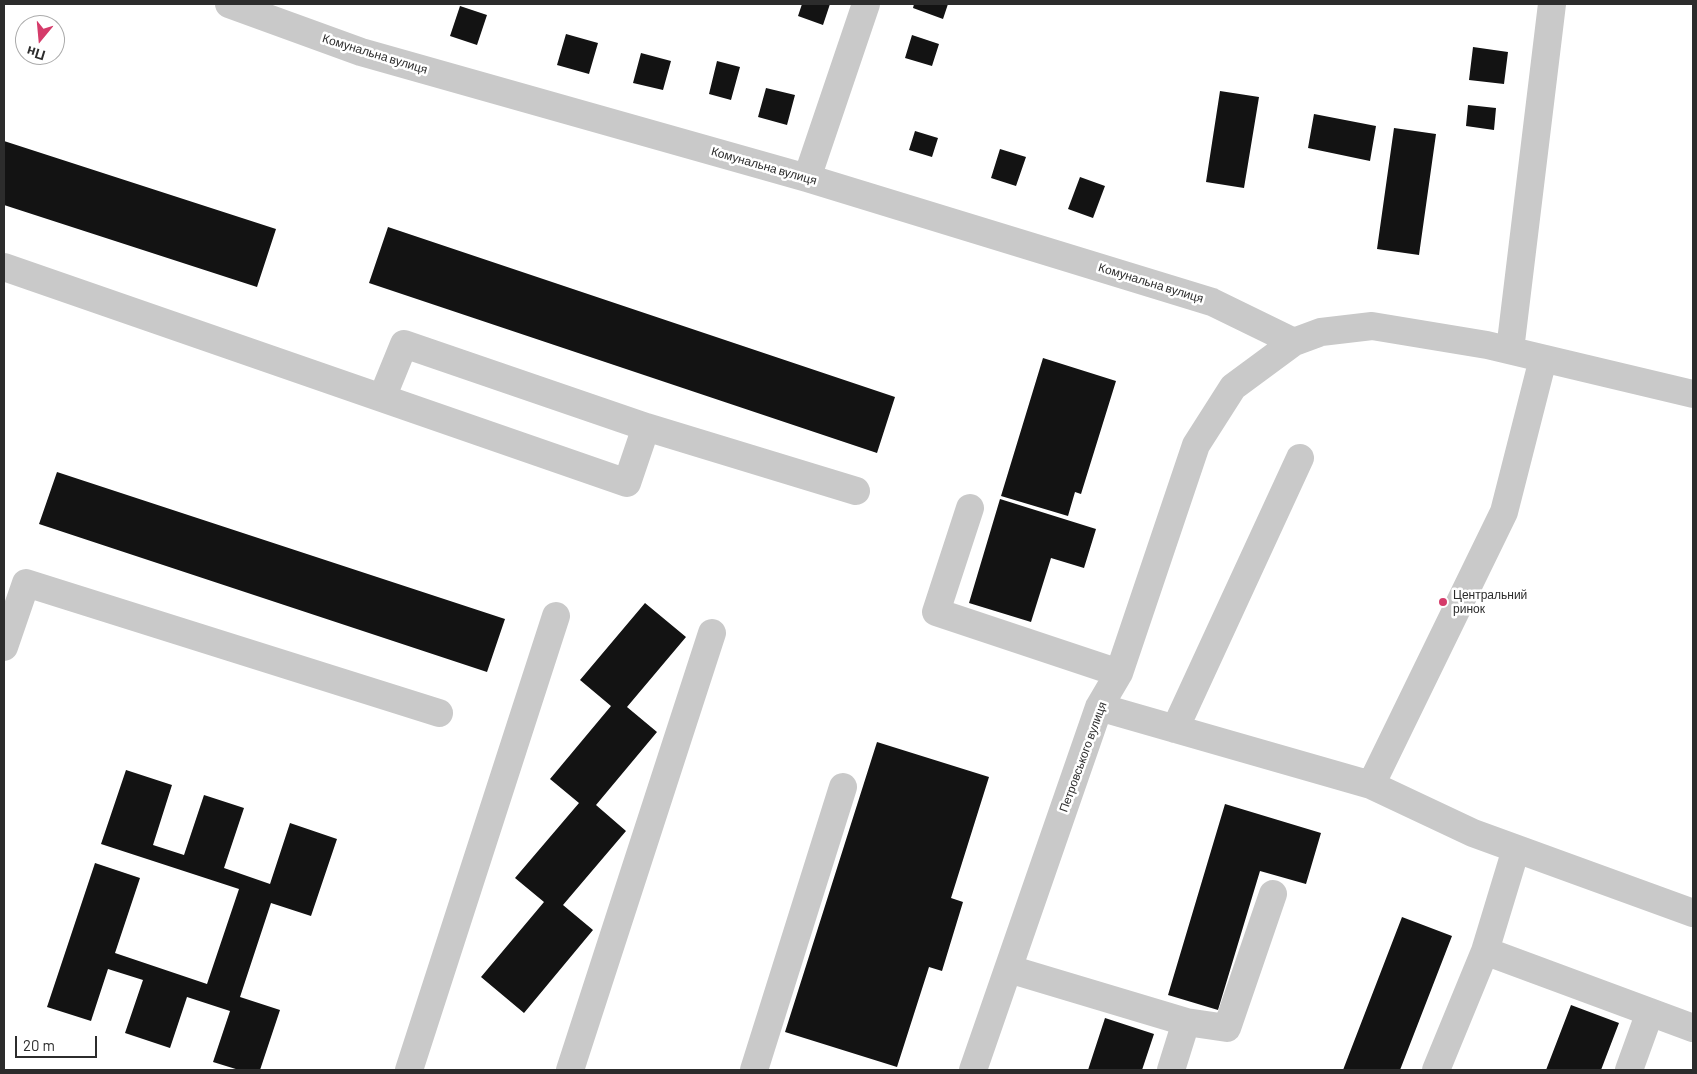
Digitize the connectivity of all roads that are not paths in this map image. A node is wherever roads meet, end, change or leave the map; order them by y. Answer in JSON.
{"nodes":[{"id":1,"x":229,"y":4,"type":"edge"},
{"id":2,"x":866,"y":4,"type":"edge"},
{"id":3,"x":1552,"y":4,"type":"edge"},
{"id":4,"x":807,"y":178,"type":"junction"},
{"id":5,"x":4,"y":267,"type":"edge"},
{"id":6,"x":1294,"y":342,"type":"junction"},
{"id":7,"x":1510,"y":350,"type":"junction"},
{"id":8,"x":1543,"y":358,"type":"junction"},
{"id":9,"x":1693,"y":394,"type":"edge"},
{"id":10,"x":382,"y":398,"type":"junction"},
{"id":11,"x":646,"y":426,"type":"junction"},
{"id":12,"x":1300,"y":458,"type":"dead end"},
{"id":13,"x":856,"y":491,"type":"dead end"},
{"id":14,"x":970,"y":508,"type":"dead end"},
{"id":15,"x":556,"y":616,"type":"dead end"},
{"id":16,"x":712,"y":633,"type":"dead end"},
{"id":17,"x":4,"y":647,"type":"edge"},
{"id":18,"x":1119,"y":673,"type":"junction"},
{"id":19,"x":1099,"y":707,"type":"junction"},
{"id":20,"x":439,"y":714,"type":"dead end"},
{"id":21,"x":1175,"y":729,"type":"junction"},
{"id":22,"x":1371,"y":785,"type":"junction"},
{"id":23,"x":842,"y":787,"type":"dead end"},
{"id":24,"x":1516,"y":849,"type":"junction"},
{"id":25,"x":1273,"y":894,"type":"dead end"},
{"id":26,"x":1693,"y":913,"type":"edge"},
{"id":27,"x":1485,"y":951,"type":"junction"},
{"id":28,"x":1009,"y":969,"type":"junction"},
{"id":29,"x":1650,"y":1012,"type":"junction"},
{"id":30,"x":1186,"y":1022,"type":"junction"},
{"id":31,"x":1693,"y":1028,"type":"edge"},
{"id":32,"x":409,"y":1070,"type":"edge"},
{"id":33,"x":570,"y":1070,"type":"edge"},
{"id":34,"x":754,"y":1070,"type":"edge"},
{"id":35,"x":973,"y":1070,"type":"edge"},
{"id":36,"x":1171,"y":1070,"type":"edge"},
{"id":37,"x":1436,"y":1070,"type":"edge"},
{"id":38,"x":1629,"y":1070,"type":"edge"}],
"edges":[{"from":1,"to":4,"type":"street","name":"Комунальна вулиця"},
{"from":2,"to":4,"type":"street"},
{"from":3,"to":7,"type":"street"},
{"from":4,"to":6,"type":"street","name":"Комунальна вулиця"},
{"from":5,"to":10,"type":"street"},
{"from":6,"to":7,"type":"street","name":"Петровського вулиця"},
{"from":6,"to":18,"type":"street","name":"Петровського вулиця"},
{"from":7,"to":8,"type":"street","name":"Петровського вулиця"},
{"from":8,"to":9,"type":"street","name":"Петровського вулиця"},
{"from":8,"to":22,"type":"street"},
{"from":10,"to":11,"type":"street"},
{"from":10,"to":11,"type":"street"},
{"from":11,"to":13,"type":"street"},
{"from":12,"to":21,"type":"street"},
{"from":14,"to":18,"type":"street"},
{"from":15,"to":32,"type":"street"},
{"from":16,"to":33,"type":"street"},
{"from":17,"to":20,"type":"street"},
{"from":18,"to":19,"type":"street","name":"Петровського вулиця"},
{"from":19,"to":21,"type":"street"},
{"from":19,"to":28,"type":"street","name":"Петровського вулиця"},
{"from":21,"to":22,"type":"street"},
{"from":22,"to":24,"type":"street"},
{"from":23,"to":34,"type":"street"},
{"from":24,"to":26,"type":"street"},
{"from":24,"to":27,"type":"street"},
{"from":25,"to":30,"type":"street"},
{"from":27,"to":29,"type":"street"},
{"from":27,"to":37,"type":"street"},
{"from":28,"to":30,"type":"street"},
{"from":28,"to":35,"type":"street","name":"Петровського вулиця"},
{"from":29,"to":31,"type":"street"},
{"from":29,"to":38,"type":"street"},
{"from":30,"to":36,"type":"street"}]}
